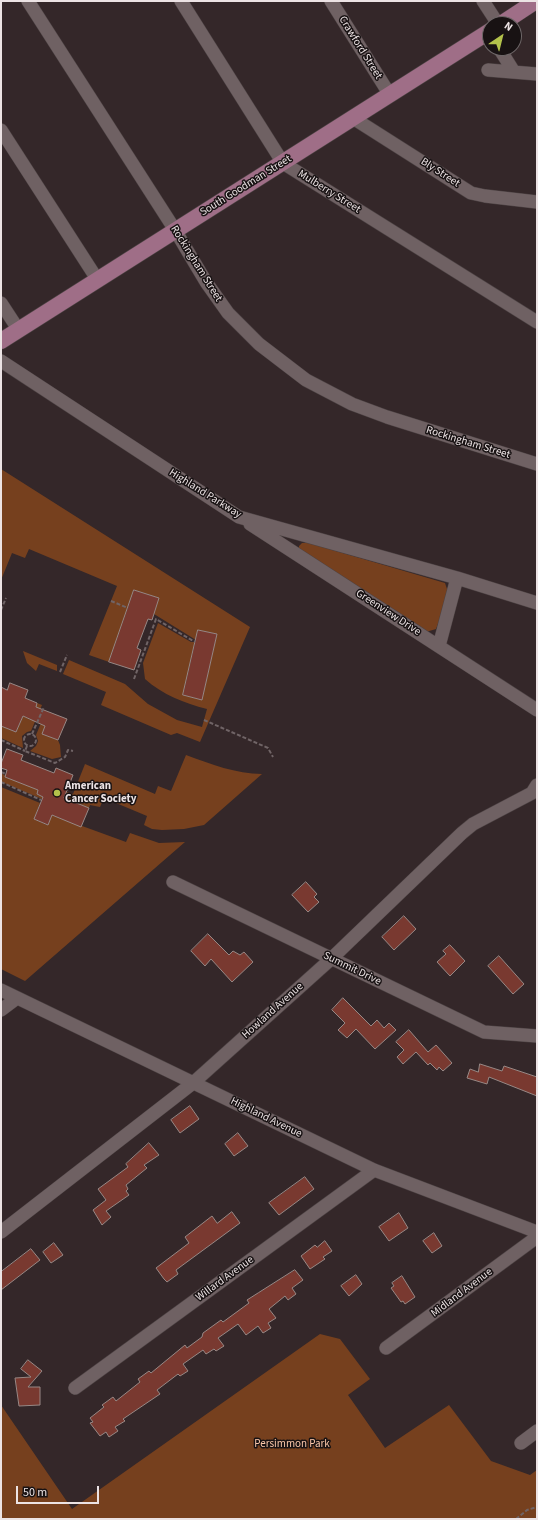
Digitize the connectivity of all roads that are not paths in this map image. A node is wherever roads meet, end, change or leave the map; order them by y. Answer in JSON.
{"nodes":[{"id":1,"x":28,"y":1,"type":"edge"},
{"id":2,"x":181,"y":1,"type":"edge"},
{"id":3,"x":330,"y":1,"type":"edge"},
{"id":4,"x":483,"y":1,"type":"edge"},
{"id":5,"x":536,"y":1,"type":"edge"},
{"id":6,"x":488,"y":16,"type":"edge"},
{"id":7,"x":513,"y":16,"type":"edge"},
{"id":8,"x":482,"y":36,"type":"edge"},
{"id":9,"x":504,"y":56,"type":"edge"},
{"id":10,"x":488,"y":70,"type":"dead end"},
{"id":11,"x":514,"y":72,"type":"junction"},
{"id":12,"x":537,"y":74,"type":"edge"},
{"id":13,"x":390,"y":95,"type":"junction"},
{"id":14,"x":353,"y":118,"type":"junction"},
{"id":15,"x":1,"y":130,"type":"edge"},
{"id":16,"x":283,"y":163,"type":"junction"},
{"id":17,"x":537,"y":202,"type":"edge"},
{"id":18,"x":175,"y":230,"type":"junction"},
{"id":19,"x":97,"y":279,"type":"junction"},
{"id":20,"x":1,"y":302,"type":"edge"},
{"id":21,"x":537,"y":322,"type":"edge"},
{"id":22,"x":18,"y":329,"type":"junction"},
{"id":23,"x":1,"y":341,"type":"edge"},
{"id":24,"x":1,"y":361,"type":"edge"},
{"id":25,"x":537,"y":464,"type":"edge"},
{"id":26,"x":239,"y":517,"type":"junction"},
{"id":27,"x":457,"y":578,"type":"junction"},
{"id":28,"x":537,"y":603,"type":"edge"},
{"id":29,"x":439,"y":646,"type":"junction"},
{"id":30,"x":537,"y":710,"type":"edge"},
{"id":31,"x":537,"y":785,"type":"edge"},
{"id":32,"x":173,"y":882,"type":"dead end"},
{"id":33,"x":331,"y":959,"type":"junction"},
{"id":34,"x":1,"y":990,"type":"edge"},
{"id":35,"x":17,"y":998,"type":"junction"},
{"id":36,"x":1,"y":1010,"type":"edge"},
{"id":37,"x":537,"y":1036,"type":"edge"},
{"id":38,"x":193,"y":1083,"type":"junction"},
{"id":39,"x":374,"y":1170,"type":"junction"},
{"id":40,"x":1,"y":1232,"type":"edge"},
{"id":41,"x":537,"y":1232,"type":"edge"},
{"id":42,"x":537,"y":1237,"type":"edge"},
{"id":43,"x":386,"y":1348,"type":"dead end"},
{"id":44,"x":75,"y":1388,"type":"dead end"},
{"id":45,"x":537,"y":1431,"type":"edge"},
{"id":46,"x":521,"y":1443,"type":"dead end"}],
"edges":[{"from":1,"to":18,"type":"street","name":"Rockingham Street"},
{"from":2,"to":16,"type":"street","name":"Mulberry Street"},
{"from":3,"to":13,"type":"street","name":"Crawford Street"},
{"from":4,"to":6,"type":"street"},
{"from":5,"to":7,"type":"main road","name":"South Goodman Street"},
{"from":8,"to":13,"type":"main road","name":"South Goodman Street"},
{"from":9,"to":11,"type":"street"},
{"from":10,"to":11,"type":"street"},
{"from":11,"to":12,"type":"street"},
{"from":13,"to":14,"type":"main road","name":"South Goodman Street"},
{"from":14,"to":16,"type":"main road","name":"South Goodman Street"},
{"from":14,"to":17,"type":"street","name":"Bly Street"},
{"from":15,"to":19,"type":"street"},
{"from":16,"to":18,"type":"main road","name":"South Goodman Street"},
{"from":16,"to":21,"type":"street","name":"Mulberry Street"},
{"from":18,"to":19,"type":"main road","name":"South Goodman Street"},
{"from":18,"to":25,"type":"street","name":"Rockingham Street"},
{"from":19,"to":22,"type":"main road","name":"South Goodman Street"},
{"from":20,"to":22,"type":"street"},
{"from":22,"to":23,"type":"main road","name":"South Goodman Street"},
{"from":24,"to":26,"type":"street","name":"Highland Parkway"},
{"from":26,"to":27,"type":"street","name":"Highland Parkway"},
{"from":26,"to":29,"type":"street","name":"Greenview Drive"},
{"from":27,"to":28,"type":"street","name":"Highland Parkway"},
{"from":27,"to":29,"type":"street"},
{"from":29,"to":30,"type":"street","name":"Greenview Drive"},
{"from":31,"to":33,"type":"street","name":"Howland Avenue"},
{"from":32,"to":33,"type":"street","name":"Summit Drive"},
{"from":33,"to":37,"type":"street","name":"Summit Drive"},
{"from":33,"to":38,"type":"street","name":"Howland Avenue"},
{"from":34,"to":35,"type":"street","name":"Highland Avenue"},
{"from":35,"to":36,"type":"street"},
{"from":35,"to":38,"type":"street","name":"Highland Avenue"},
{"from":38,"to":39,"type":"street","name":"Highland Avenue"},
{"from":38,"to":40,"type":"street","name":"Howland Avenue"},
{"from":39,"to":41,"type":"street","name":"Highland Avenue"},
{"from":39,"to":44,"type":"street","name":"Willard Avenue"},
{"from":42,"to":43,"type":"street","name":"Midland Avenue"},
{"from":45,"to":46,"type":"street"}]}
